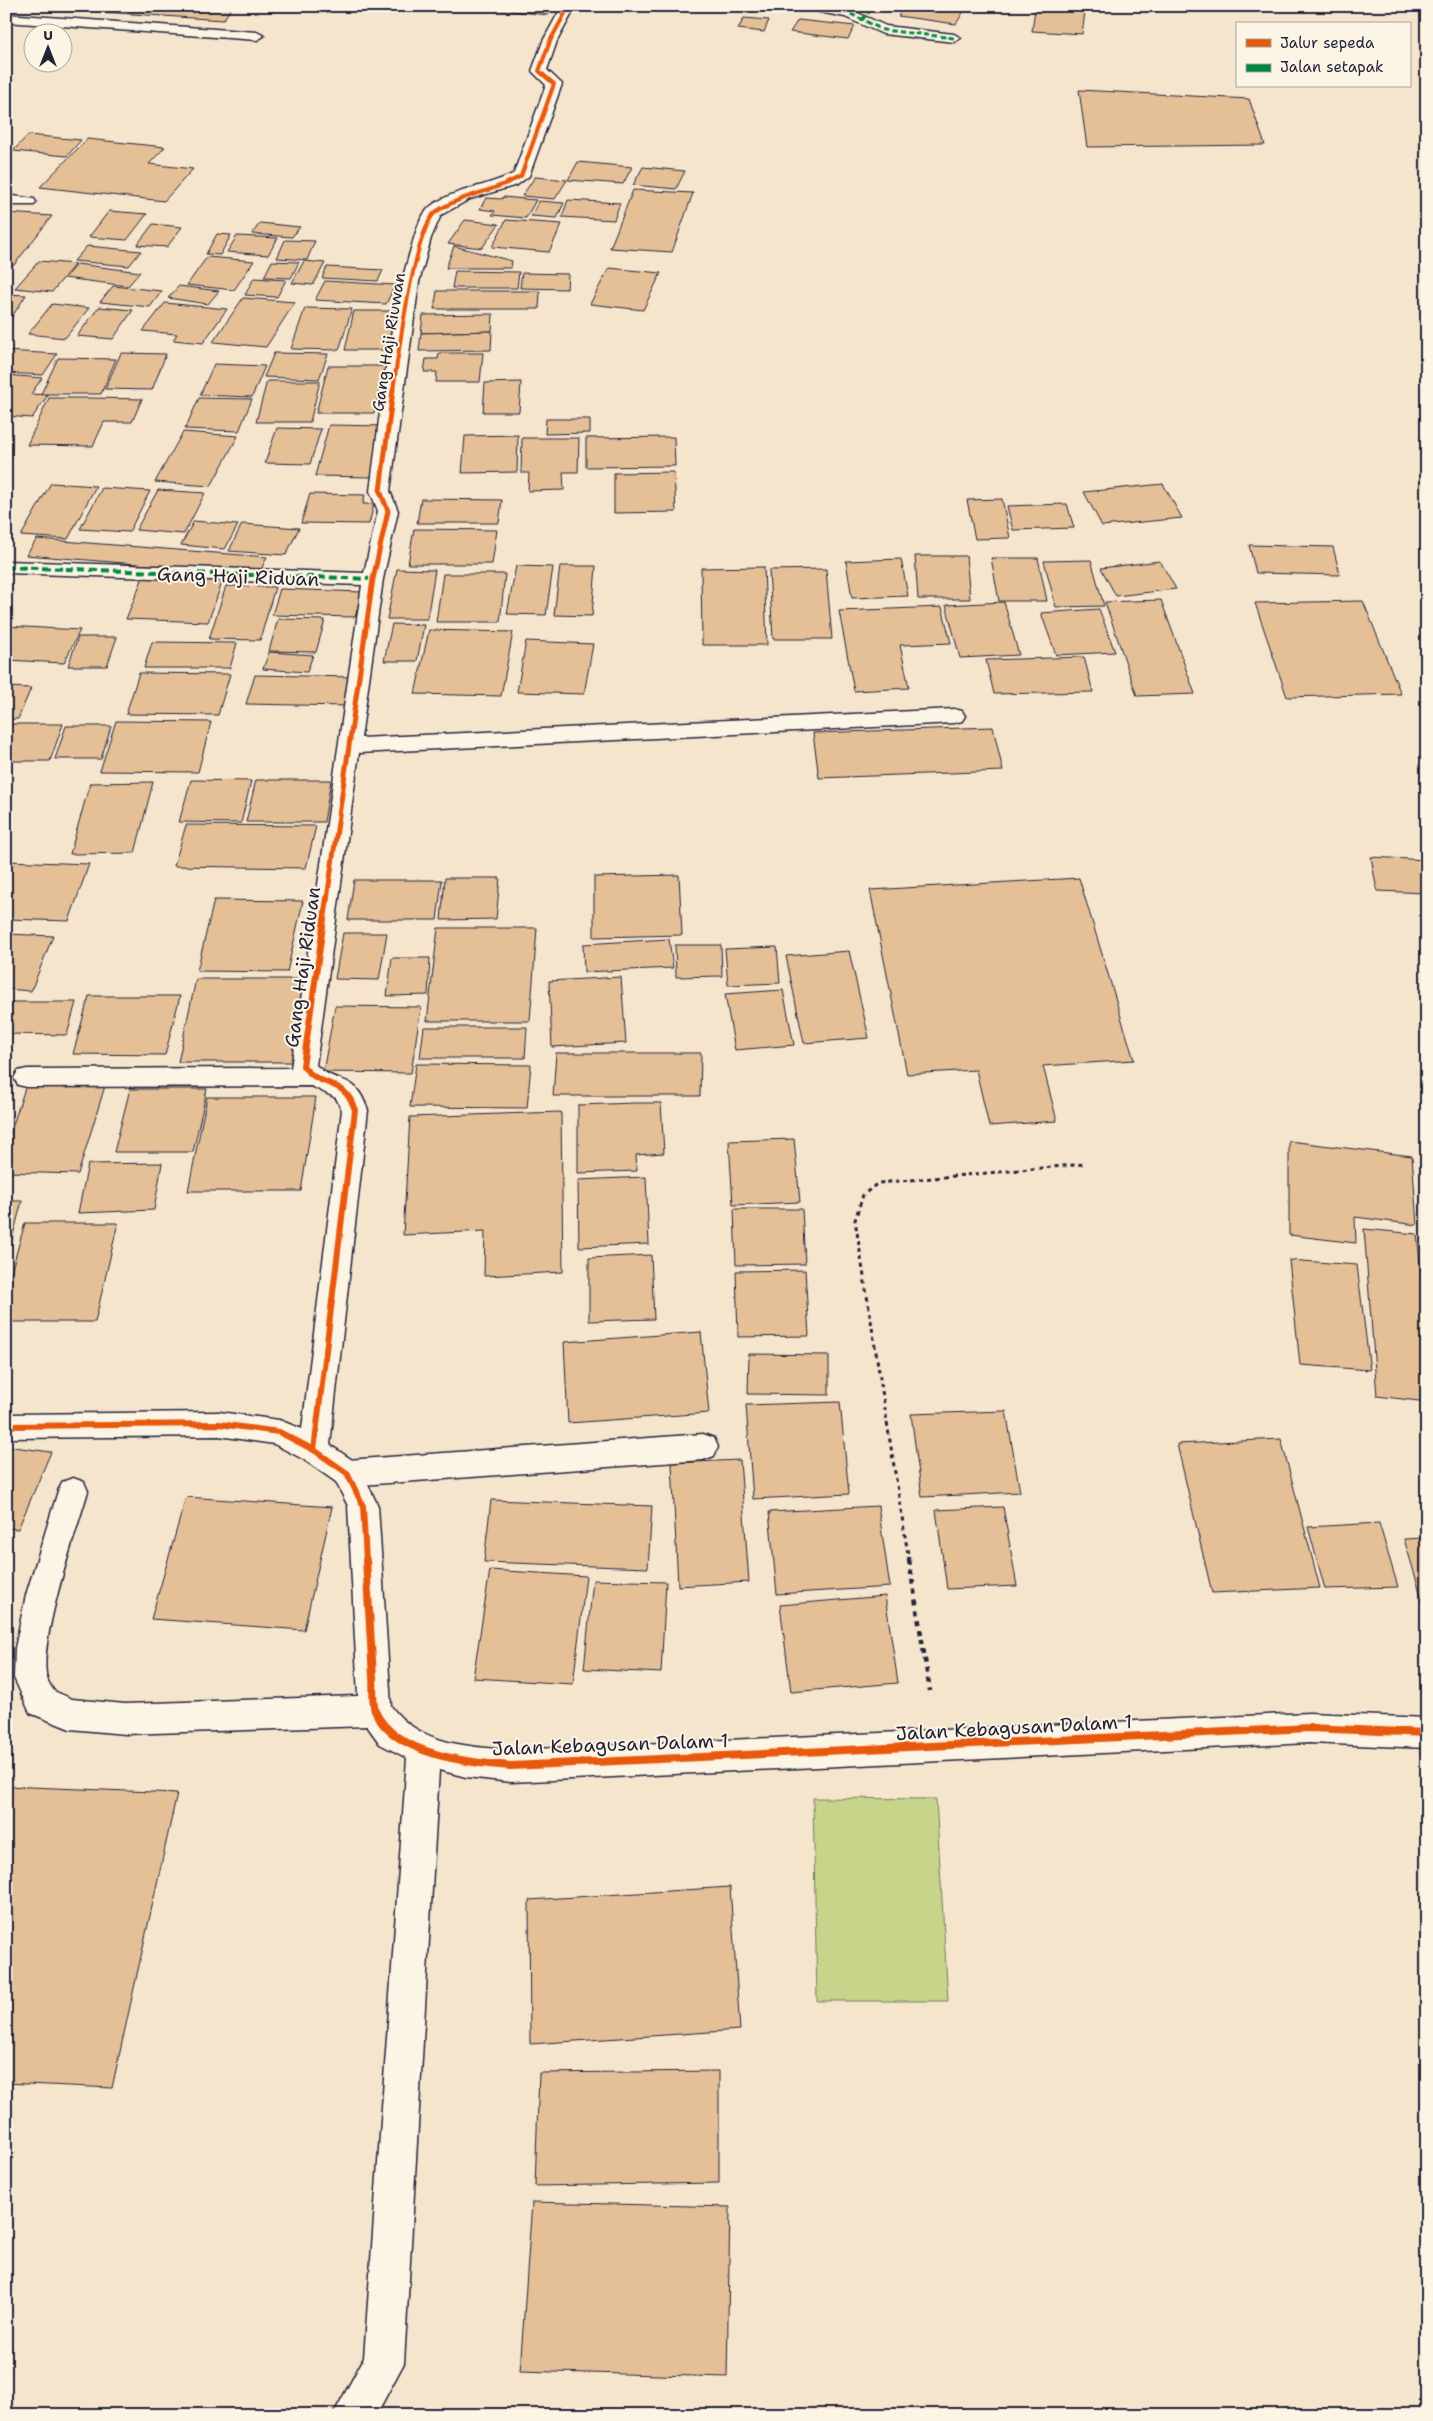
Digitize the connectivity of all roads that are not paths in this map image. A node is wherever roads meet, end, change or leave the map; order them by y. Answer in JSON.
{"nodes":[{"id":1,"x":569,"y":6,"type":"edge"},
{"id":2,"x":808,"y":6,"type":"edge"},
{"id":3,"x":874,"y":6,"type":"edge"},
{"id":4,"x":6,"y":18,"type":"edge"},
{"id":5,"x":862,"y":20,"type":"junction"},
{"id":6,"x":258,"y":36,"type":"dead end"},
{"id":7,"x":954,"y":38,"type":"dead end"},
{"id":8,"x":6,"y":200,"type":"edge"},
{"id":9,"x":28,"y":202,"type":"dead end"},
{"id":10,"x":6,"y":567,"type":"edge"},
{"id":11,"x":373,"y":579,"type":"junction"},
{"id":12,"x":954,"y":716,"type":"dead end"},
{"id":13,"x":350,"y":746,"type":"junction"},
{"id":14,"x":27,"y":1078,"type":"dead end"},
{"id":15,"x":315,"y":1078,"type":"junction"},
{"id":16,"x":6,"y":1426,"type":"edge"},
{"id":17,"x":703,"y":1447,"type":"dead end"},
{"id":18,"x":314,"y":1450,"type":"junction"},
{"id":19,"x":347,"y":1472,"type":"junction"},
{"id":20,"x":73,"y":1491,"type":"dead end"},
{"id":21,"x":375,"y":1711,"type":"junction"},
{"id":22,"x":1427,"y":1733,"type":"edge"},
{"id":23,"x":424,"y":1750,"type":"junction"},
{"id":24,"x":353,"y":2415,"type":"edge"}],
"edges":[{"from":1,"to":11,"type":"street","name":"Gang Haji Riuwan"},
{"from":2,"to":5,"type":"street"},
{"from":3,"to":5,"type":"street"},
{"from":4,"to":6,"type":"street"},
{"from":5,"to":7,"type":"street"},
{"from":8,"to":9,"type":"street"},
{"from":10,"to":11,"type":"street","name":"Gang Haji Riduan"},
{"from":11,"to":13,"type":"street","name":"Gang Haji Riduan"},
{"from":12,"to":13,"type":"street"},
{"from":13,"to":15,"type":"street","name":"Gang Haji Riduan"},
{"from":14,"to":15,"type":"street"},
{"from":15,"to":18,"type":"street"},
{"from":16,"to":18,"type":"street"},
{"from":17,"to":19,"type":"street"},
{"from":18,"to":19,"type":"street"},
{"from":19,"to":21,"type":"street"},
{"from":20,"to":21,"type":"street"},
{"from":21,"to":23,"type":"street","name":"Jalan Kebagusan Dalam 1"},
{"from":22,"to":23,"type":"street","name":"Jalan Kebagusan Dalam 1"},
{"from":23,"to":24,"type":"street"}]}
